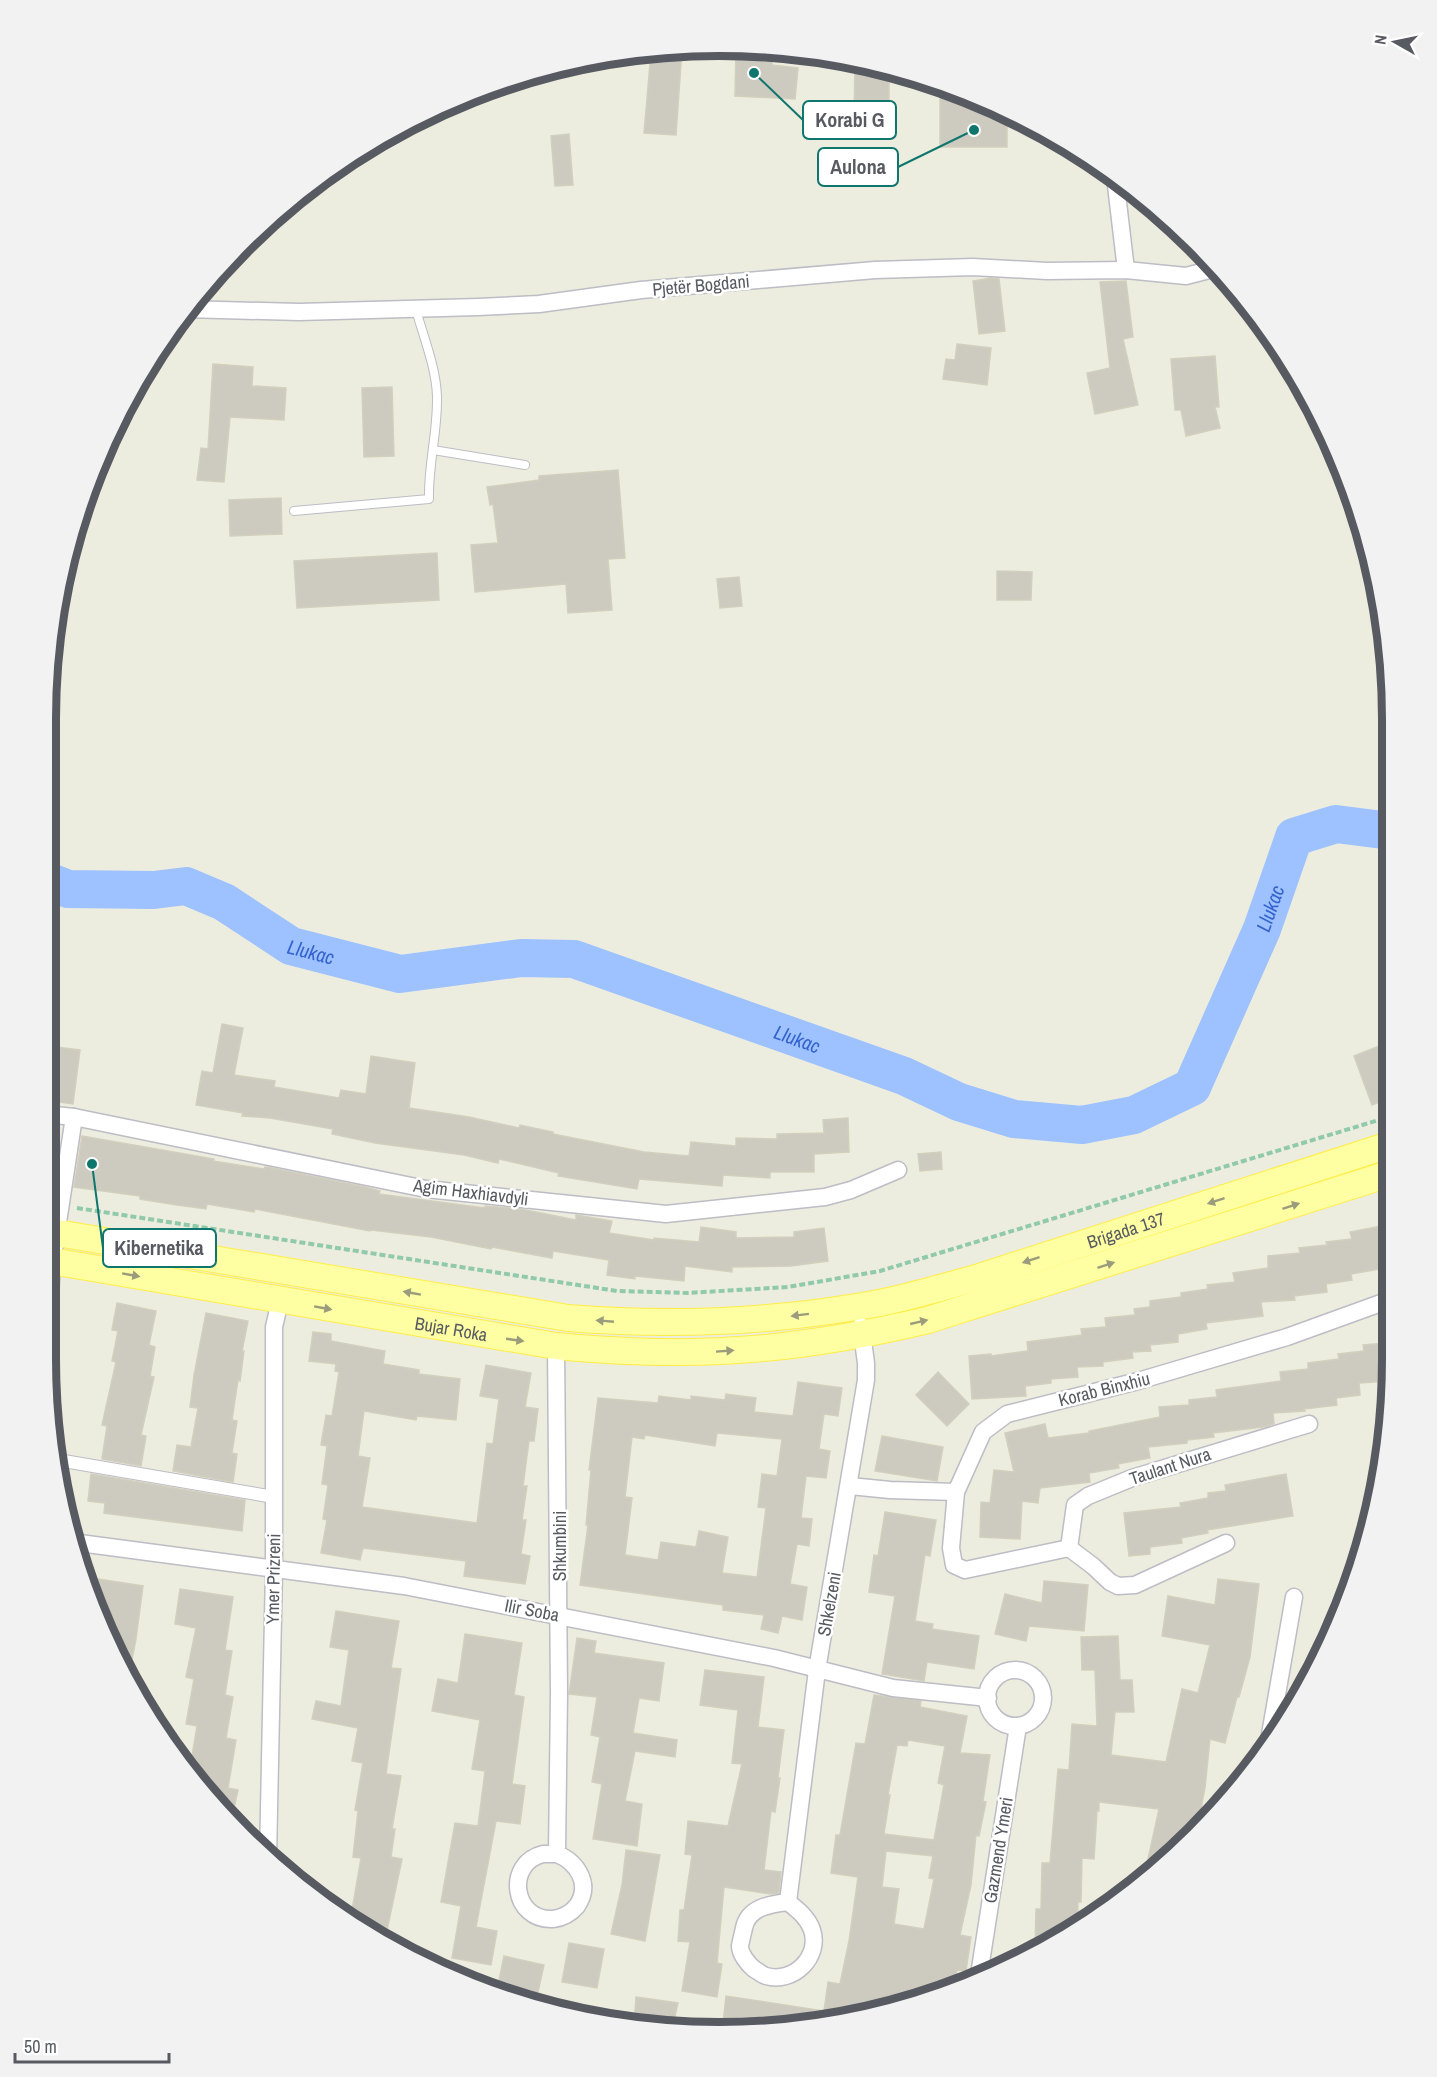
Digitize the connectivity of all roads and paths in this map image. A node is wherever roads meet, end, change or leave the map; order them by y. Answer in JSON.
{"nodes":[{"id":1,"x":1116,"y":189,"type":"edge"},
{"id":2,"x":1126,"y":270,"type":"junction"},
{"id":3,"x":1207,"y":271,"type":"edge"},
{"id":4,"x":197,"y":309,"type":"edge"},
{"id":5,"x":417,"y":310,"type":"junction"},
{"id":6,"x":434,"y":450,"type":"junction"},
{"id":7,"x":525,"y":465,"type":"dead end"},
{"id":8,"x":294,"y":511,"type":"dead end"},
{"id":9,"x":56,"y":1116,"type":"edge"},
{"id":10,"x":74,"y":1118,"type":"junction"},
{"id":11,"x":1382,"y":1119,"type":"edge"},
{"id":12,"x":1382,"y":1147,"type":"edge"},
{"id":13,"x":898,"y":1170,"type":"dead end"},
{"id":14,"x":1382,"y":1176,"type":"edge"},
{"id":15,"x":56,"y":1204,"type":"edge"},
{"id":16,"x":71,"y":1207,"type":"dead end"},
{"id":17,"x":56,"y":1233,"type":"edge"},
{"id":18,"x":56,"y":1262,"type":"edge"},
{"id":19,"x":280,"y":1300,"type":"junction"},
{"id":20,"x":1382,"y":1303,"type":"edge"},
{"id":21,"x":858,"y":1307,"type":"junction"},
{"id":22,"x":862,"y":1335,"type":"junction"},
{"id":23,"x":556,"y":1346,"type":"junction"},
{"id":24,"x":1309,"y":1424,"type":"dead end"},
{"id":25,"x":64,"y":1461,"type":"edge"},
{"id":26,"x":850,"y":1486,"type":"junction"},
{"id":27,"x":956,"y":1492,"type":"junction"},
{"id":28,"x":274,"y":1497,"type":"junction"},
{"id":29,"x":82,"y":1543,"type":"edge"},
{"id":30,"x":1226,"y":1543,"type":"dead end"},
{"id":31,"x":1069,"y":1548,"type":"junction"},
{"id":32,"x":274,"y":1569,"type":"junction"},
{"id":33,"x":1294,"y":1597,"type":"dead end"},
{"id":34,"x":559,"y":1615,"type":"junction"},
{"id":35,"x":817,"y":1670,"type":"junction"},
{"id":36,"x":988,"y":1698,"type":"junction"},
{"id":37,"x":1272,"y":1724,"type":"edge"},
{"id":38,"x":1018,"y":1726,"type":"junction"},
{"id":39,"x":268,"y":1845,"type":"edge"},
{"id":40,"x":556,"y":1854,"type":"dead end"},
{"id":41,"x":788,"y":1902,"type":"junction"},
{"id":42,"x":980,"y":1967,"type":"edge"}],
"edges":[{"from":1,"to":2,"type":"street"},
{"from":2,"to":3,"type":"street","name":"Pjetër Bogdani"},
{"from":2,"to":5,"type":"street","name":"Pjetër Bogdani"},
{"from":4,"to":5,"type":"street","name":"Pjetër Bogdani"},
{"from":5,"to":6,"type":"lane"},
{"from":6,"to":7,"type":"lane"},
{"from":6,"to":8,"type":"lane"},
{"from":9,"to":10,"type":"street","name":"Agim Haxhiavdyli"},
{"from":10,"to":13,"type":"street","name":"Agim Haxhiavdyli"},
{"from":10,"to":15,"type":"street"},
{"from":11,"to":16,"type":"path"},
{"from":12,"to":21,"type":"main road","name":"Brigada 137","one_way":true},
{"from":22,"to":14,"type":"main road","name":"Brigada 137","one_way":true},
{"from":21,"to":17,"type":"main road","name":"Bujar Roka","one_way":true},
{"from":18,"to":19,"type":"main road","name":"Bujar Roka","one_way":true},
{"from":19,"to":23,"type":"main road","name":"Bujar Roka","one_way":true},
{"from":19,"to":28,"type":"street","name":"Ymer Prizreni"},
{"from":20,"to":27,"type":"street","name":"Korab Binxhiu"},
{"from":21,"to":22,"type":"street","name":"Shkelzeni"},
{"from":23,"to":22,"type":"main road","name":"Bujar Roka","one_way":true},
{"from":22,"to":26,"type":"street","name":"Shkelzeni"},
{"from":23,"to":34,"type":"street","name":"Shkumbini"},
{"from":24,"to":31,"type":"street","name":"Taulant Nura"},
{"from":25,"to":28,"type":"street"},
{"from":26,"to":27,"type":"street"},
{"from":26,"to":35,"type":"street","name":"Shkelzeni"},
{"from":27,"to":31,"type":"street"},
{"from":28,"to":32,"type":"street","name":"Ymer Prizreni"},
{"from":29,"to":32,"type":"street","name":"Ilir Soba"},
{"from":30,"to":31,"type":"street"},
{"from":32,"to":34,"type":"street","name":"Ilir Soba"},
{"from":32,"to":39,"type":"street","name":"Ymer Prizreni"},
{"from":33,"to":37,"type":"street"},
{"from":34,"to":35,"type":"street","name":"Ilir Soba"},
{"from":34,"to":40,"type":"street","name":"Shkumbini"},
{"from":35,"to":36,"type":"street","name":"Ilir Soba"},
{"from":35,"to":41,"type":"street","name":"Shkelzeni"},
{"from":36,"to":38,"type":"street"},
{"from":36,"to":38,"type":"street"},
{"from":38,"to":42,"type":"street","name":"Gazmend Ymeri"},
{"from":41,"to":41,"type":"street"}]}
